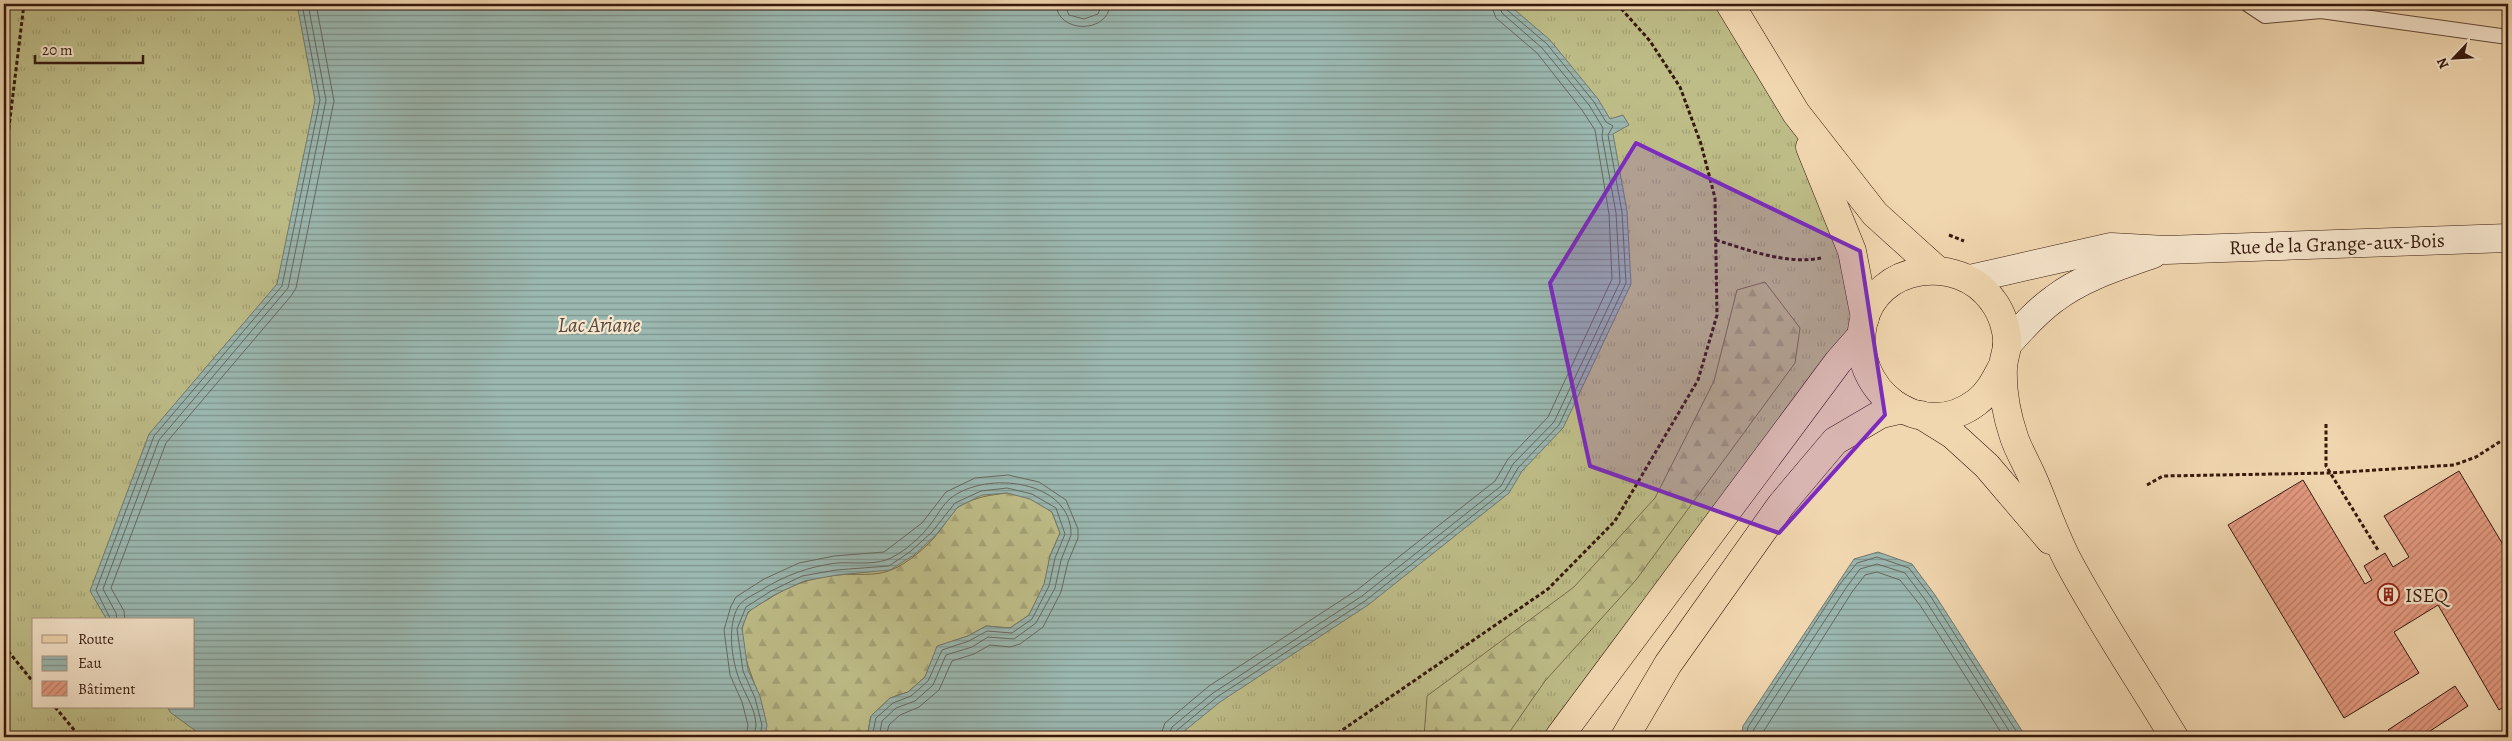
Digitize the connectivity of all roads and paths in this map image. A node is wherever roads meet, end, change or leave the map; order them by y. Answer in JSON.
{"nodes":[{"id":1,"x":24,"y":4,"type":"edge"},
{"id":2,"x":1617,"y":4,"type":"edge"},
{"id":3,"x":1730,"y":4,"type":"edge"},
{"id":4,"x":2247,"y":4,"type":"edge"},
{"id":5,"x":2508,"y":36,"type":"edge"},
{"id":6,"x":1796,"y":113,"type":"junction"},
{"id":7,"x":4,"y":166,"type":"edge"},
{"id":8,"x":2508,"y":238,"type":"edge"},
{"id":9,"x":1716,"y":240,"type":"junction"},
{"id":10,"x":2166,"y":250,"type":"junction"},
{"id":11,"x":1852,"y":251,"type":"junction"},
{"id":12,"x":1937,"y":270,"type":"junction"},
{"id":13,"x":1970,"y":279,"type":"junction"},
{"id":14,"x":1863,"y":327,"type":"junction"},
{"id":15,"x":2005,"y":356,"type":"junction"},
{"id":16,"x":1912,"y":412,"type":"junction"},
{"id":17,"x":2326,"y":424,"type":"dead end"},
{"id":18,"x":2501,"y":441,"type":"dead end"},
{"id":19,"x":2330,"y":473,"type":"junction"},
{"id":20,"x":2147,"y":485,"type":"dead end"},
{"id":21,"x":2378,"y":550,"type":"dead end"},
{"id":22,"x":2068,"y":560,"type":"junction"},
{"id":23,"x":4,"y":646,"type":"edge"},
{"id":24,"x":32,"y":681,"type":"edge"},
{"id":25,"x":56,"y":708,"type":"edge"},
{"id":26,"x":80,"y":737,"type":"edge"},
{"id":27,"x":1332,"y":737,"type":"edge"},
{"id":28,"x":1560,"y":737,"type":"edge"},
{"id":29,"x":1625,"y":737,"type":"edge"},
{"id":30,"x":2174,"y":737,"type":"edge"}],
"edges":[{"from":1,"to":7,"type":"path"},
{"from":2,"to":9,"type":"path"},
{"from":3,"to":6,"type":"main road"},
{"from":4,"to":5,"type":"lane"},
{"from":6,"to":11,"type":"main road"},
{"from":6,"to":12,"type":"main road"},
{"from":8,"to":10,"type":"street","name":"Rue de la Grange-aux-Bois"},
{"from":9,"to":11,"type":"path"},
{"from":9,"to":27,"type":"path"},
{"from":10,"to":13,"type":"street","name":"Rue de la Grange-aux-Bois"},
{"from":10,"to":15,"type":"street","name":"Rue de la Grange-aux-Bois"},
{"from":11,"to":14,"type":"main road"},
{"from":12,"to":13,"type":"main road"},
{"from":12,"to":14,"type":"main road"},
{"from":13,"to":15,"type":"main road"},
{"from":14,"to":16,"type":"main road"},
{"from":14,"to":28,"type":"main road"},
{"from":15,"to":16,"type":"main road"},
{"from":15,"to":22,"type":"main road"},
{"from":16,"to":22,"type":"main road"},
{"from":16,"to":29,"type":"main road"},
{"from":17,"to":19,"type":"path"},
{"from":18,"to":19,"type":"path"},
{"from":19,"to":20,"type":"path"},
{"from":19,"to":21,"type":"path"},
{"from":22,"to":30,"type":"main road"},
{"from":23,"to":24,"type":"path"},
{"from":25,"to":26,"type":"path"}]}
